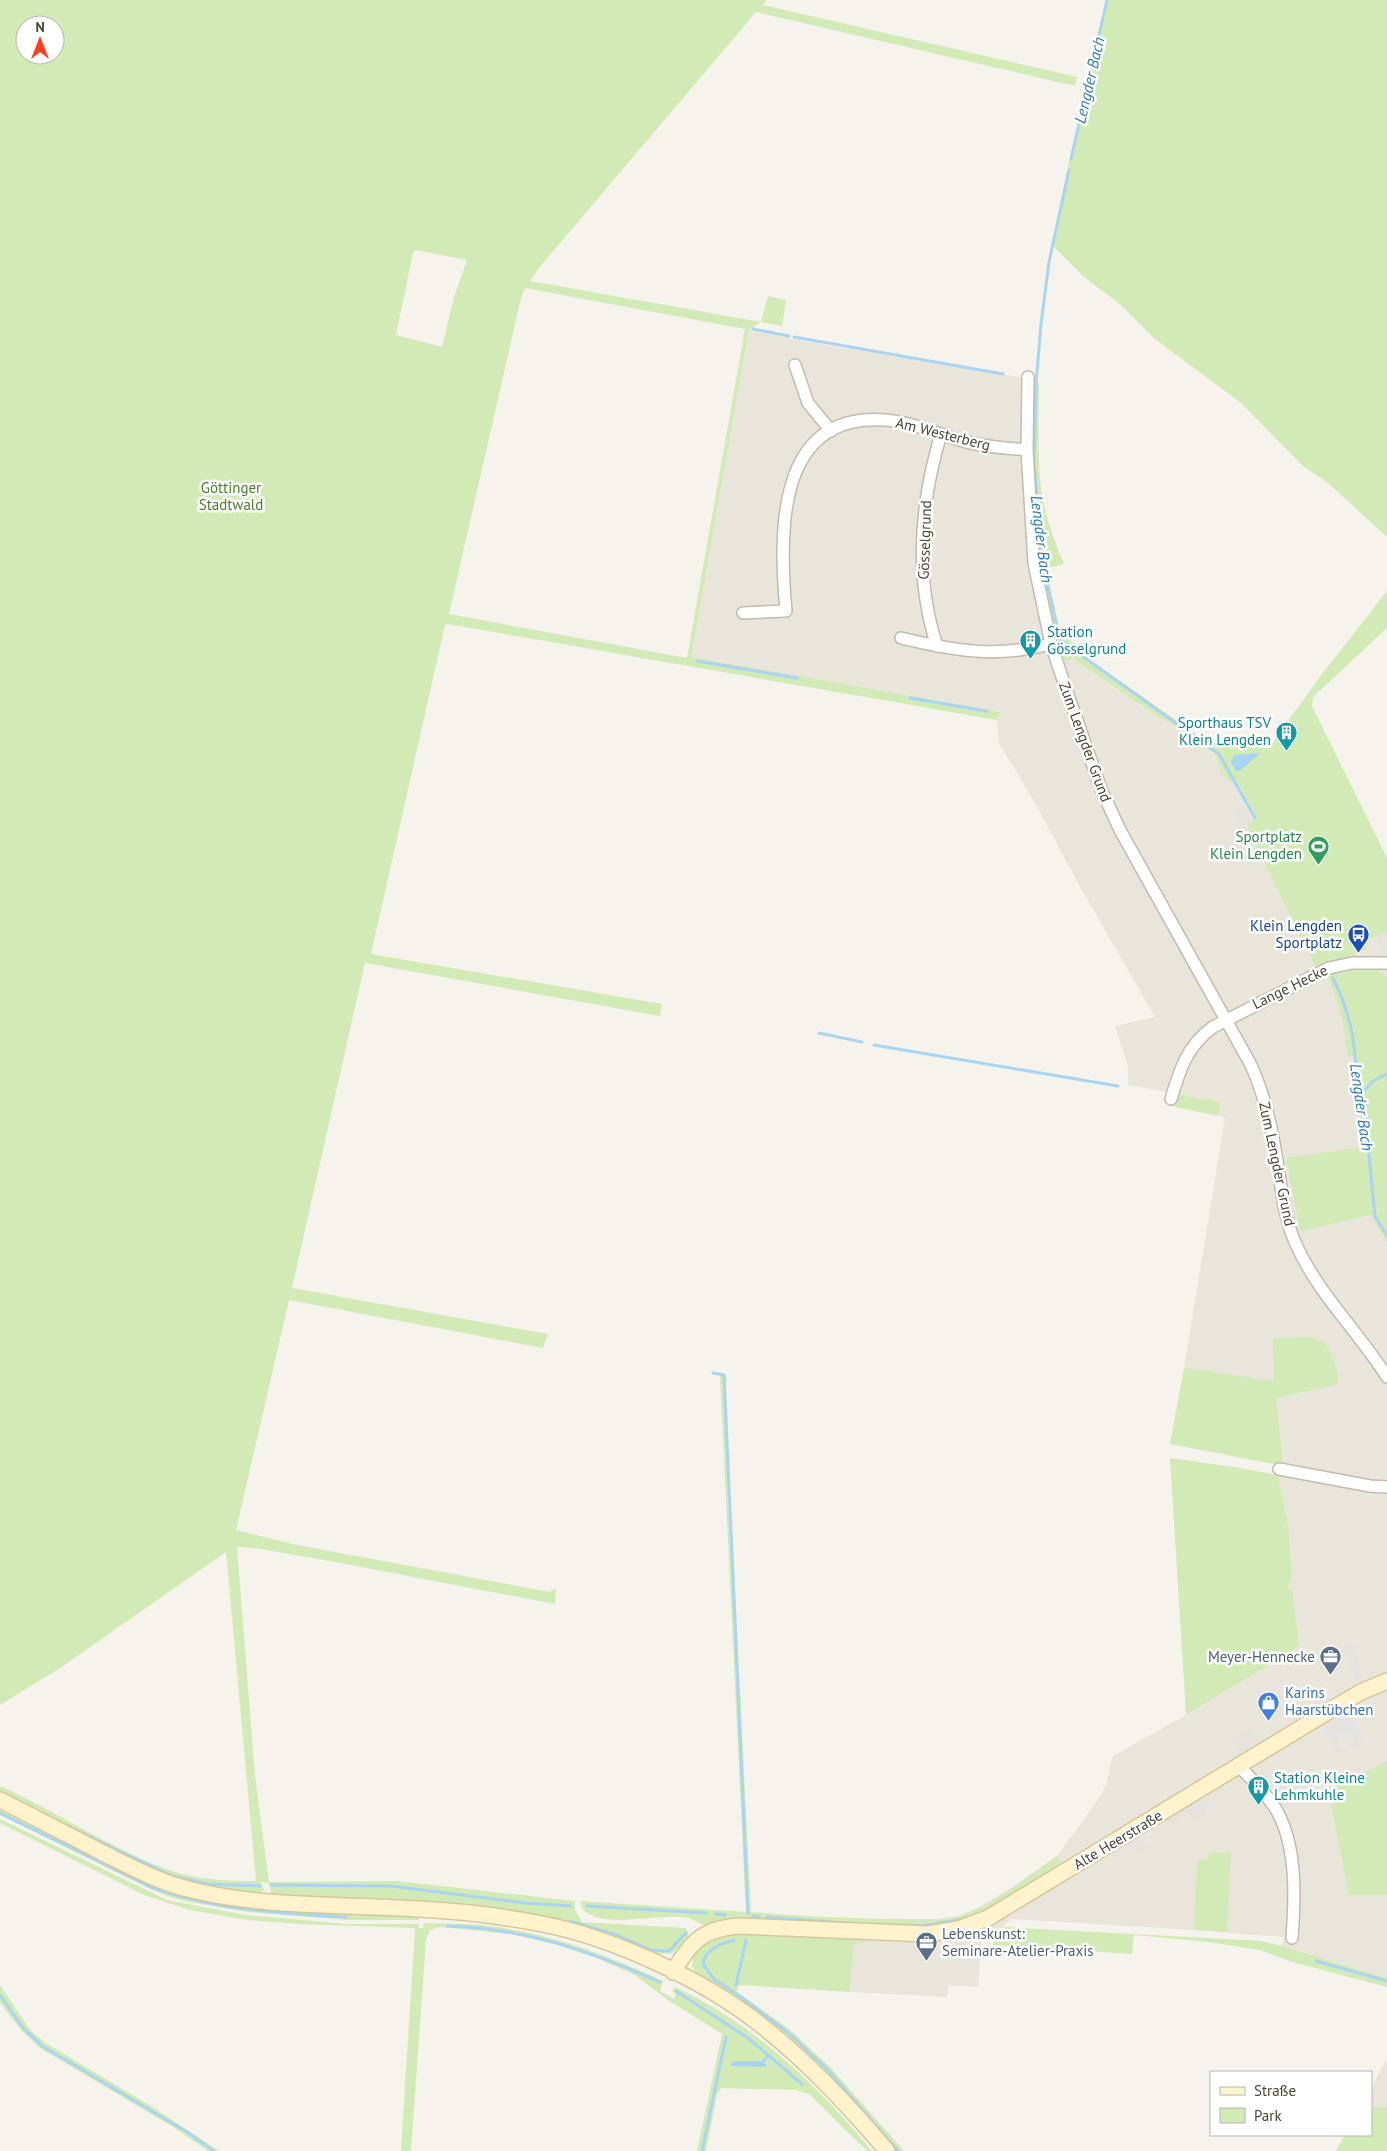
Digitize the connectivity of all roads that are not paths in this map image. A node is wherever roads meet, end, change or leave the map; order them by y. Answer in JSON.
{"nodes":[{"id":1,"x":795,"y":365,"type":"dead end"},
{"id":2,"x":1028,"y":377,"type":"dead end"},
{"id":3,"x":831,"y":431,"type":"junction"},
{"id":4,"x":941,"y":434,"type":"junction"},
{"id":5,"x":1027,"y":450,"type":"junction"},
{"id":6,"x":743,"y":613,"type":"dead end"},
{"id":7,"x":901,"y":638,"type":"dead end"},
{"id":8,"x":1051,"y":644,"type":"junction"},
{"id":9,"x":937,"y":646,"type":"junction"},
{"id":10,"x":1387,"y":964,"type":"edge"},
{"id":11,"x":1225,"y":1020,"type":"junction"},
{"id":12,"x":1171,"y":1099,"type":"dead end"},
{"id":13,"x":1387,"y":1377,"type":"edge"},
{"id":14,"x":1279,"y":1469,"type":"dead end"},
{"id":15,"x":1387,"y":1487,"type":"edge"},
{"id":16,"x":1387,"y":1681,"type":"edge"},
{"id":17,"x":1239,"y":1766,"type":"junction"},
{"id":18,"x":0,"y":1800,"type":"edge"},
{"id":19,"x":1292,"y":1938,"type":"dead end"},
{"id":20,"x":673,"y":1972,"type":"junction"},
{"id":21,"x":887,"y":2151,"type":"edge"}],
"edges":[{"from":1,"to":3,"type":"street"},
{"from":2,"to":5,"type":"street","name":"Zum Lengder Grund"},
{"from":3,"to":4,"type":"street","name":"Am Westerberg"},
{"from":3,"to":6,"type":"street","name":"Am Westerberg"},
{"from":4,"to":5,"type":"street","name":"Am Westerberg"},
{"from":4,"to":9,"type":"street","name":"Gösselgrund"},
{"from":5,"to":8,"type":"street","name":"Zum Lengder Grund"},
{"from":7,"to":9,"type":"street"},
{"from":8,"to":9,"type":"street"},
{"from":8,"to":11,"type":"street","name":"Zum Lengder Grund"},
{"from":10,"to":11,"type":"street","name":"Lange Hecke"},
{"from":11,"to":12,"type":"street"},
{"from":11,"to":13,"type":"street","name":"Zum Lengder Grund"},
{"from":14,"to":15,"type":"street"},
{"from":16,"to":17,"type":"main road","name":"Alte Heerstraße"},
{"from":17,"to":19,"type":"street"},
{"from":17,"to":20,"type":"main road","name":"Alte Heerstraße"},
{"from":18,"to":20,"type":"main road"},
{"from":20,"to":21,"type":"main road"}]}
